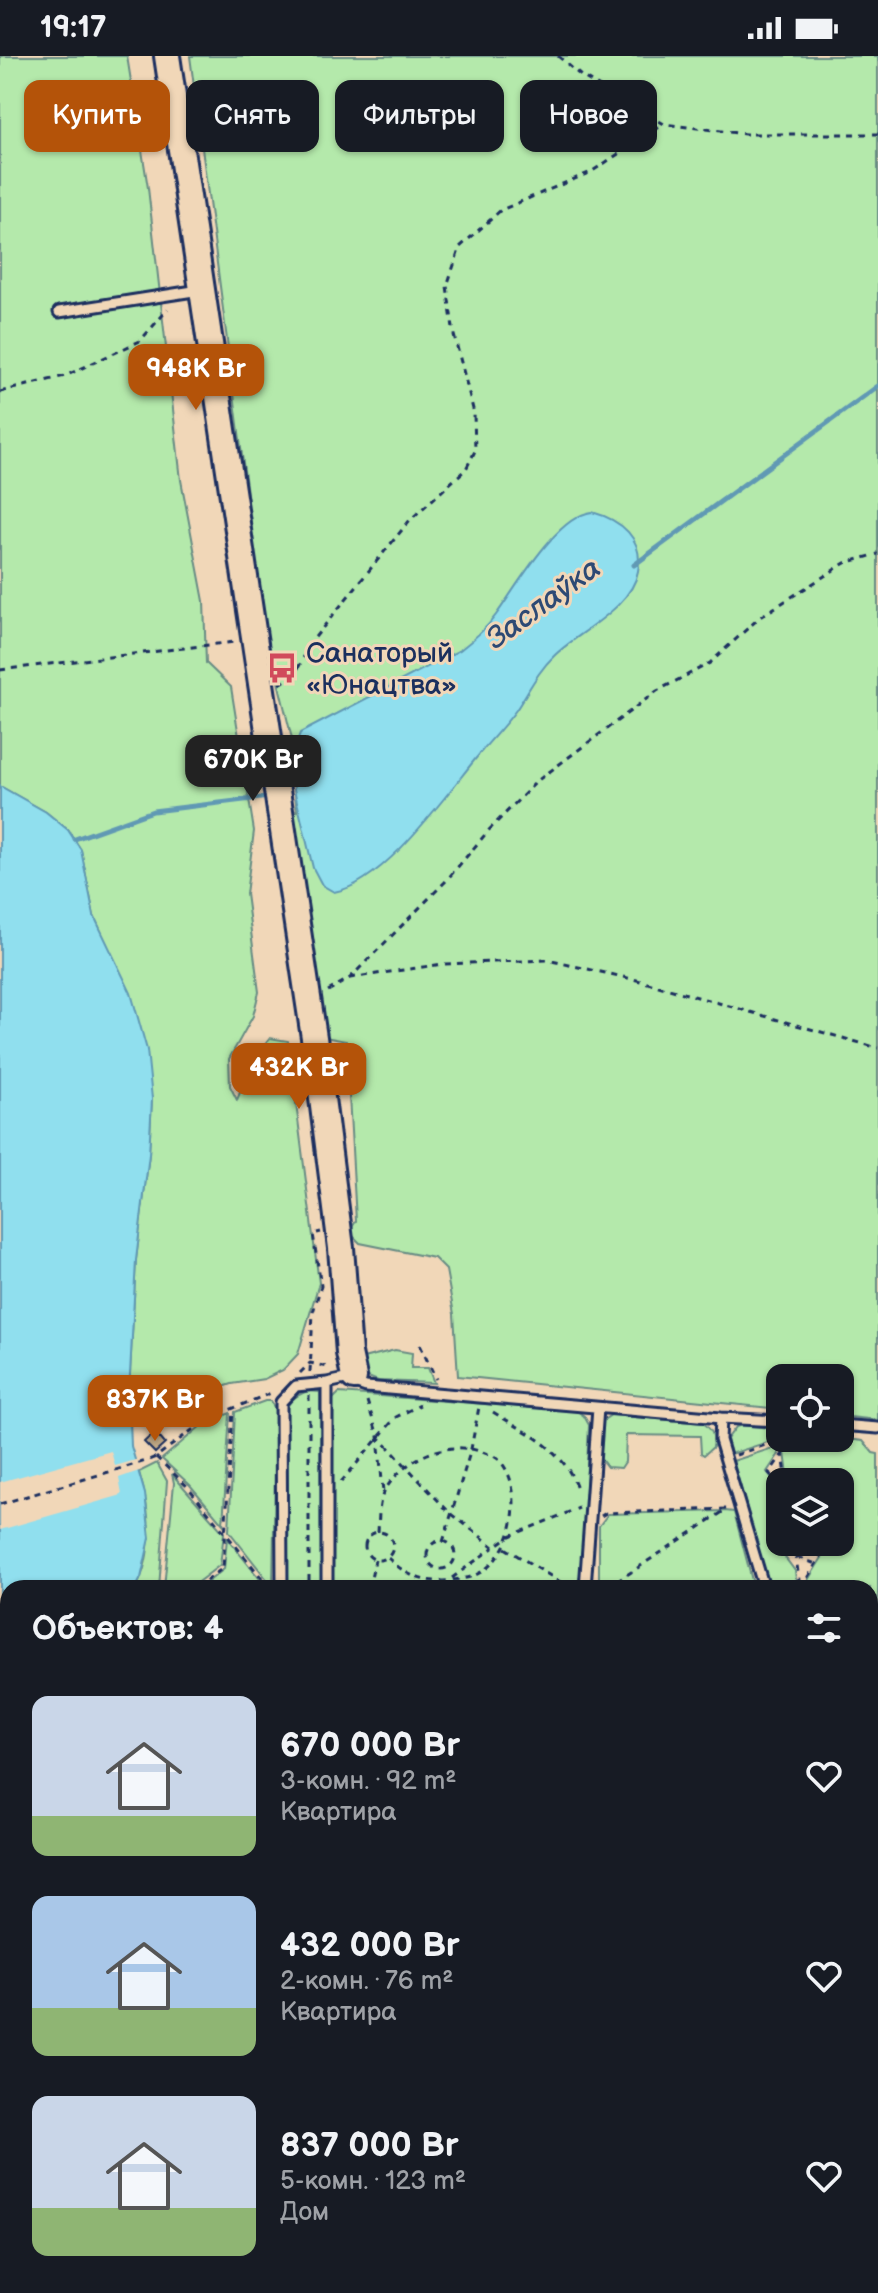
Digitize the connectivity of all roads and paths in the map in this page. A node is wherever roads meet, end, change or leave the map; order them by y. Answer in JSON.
{"nodes":[{"id":1,"x":167,"y":56,"type":"edge"},
{"id":2,"x":558,"y":56,"type":"edge"},
{"id":3,"x":664,"y":124,"type":"junction"},
{"id":4,"x":878,"y":134,"type":"edge"},
{"id":5,"x":203,"y":290,"type":"junction"},
{"id":6,"x":173,"y":293,"type":"junction"},
{"id":7,"x":59,"y":312,"type":"dead end"},
{"id":8,"x":0,"y":392,"type":"edge"},
{"id":9,"x":878,"y":554,"type":"edge"},
{"id":10,"x":253,"y":639,"type":"junction"},
{"id":11,"x":0,"y":670,"type":"edge"},
{"id":12,"x":262,"y":695,"type":"junction"},
{"id":13,"x":350,"y":978,"type":"junction"},
{"id":14,"x":307,"y":1003,"type":"junction"},
{"id":15,"x":878,"y":1048,"type":"edge"},
{"id":16,"x":420,"y":1345,"type":"dead end"},
{"id":17,"x":328,"y":1367,"type":"dead end"},
{"id":18,"x":295,"y":1379,"type":"dead end"},
{"id":19,"x":360,"y":1382,"type":"junction"},
{"id":20,"x":327,"y":1383,"type":"junction"},
{"id":21,"x":439,"y":1387,"type":"dead end"},
{"id":22,"x":280,"y":1389,"type":"dead end"},
{"id":23,"x":424,"y":1404,"type":"dead end"},
{"id":24,"x":467,"y":1404,"type":"dead end"},
{"id":25,"x":233,"y":1408,"type":"junction"},
{"id":26,"x":598,"y":1408,"type":"junction"},
{"id":27,"x":492,"y":1411,"type":"dead end"},
{"id":28,"x":721,"y":1418,"type":"junction"},
{"id":29,"x":766,"y":1420,"type":"edge"},
{"id":30,"x":854,"y":1426,"type":"edge"},
{"id":31,"x":878,"y":1428,"type":"edge"},
{"id":32,"x":378,"y":1436,"type":"junction"},
{"id":33,"x":766,"y":1445,"type":"edge"},
{"id":34,"x":471,"y":1449,"type":"junction"},
{"id":35,"x":783,"y":1454,"type":"joint"},
{"id":36,"x":156,"y":1457,"type":"junction"},
{"id":37,"x":729,"y":1457,"type":"dead end"},
{"id":38,"x":407,"y":1466,"type":"junction"},
{"id":39,"x":773,"y":1468,"type":"edge"},
{"id":40,"x":785,"y":1468,"type":"edge"},
{"id":41,"x":340,"y":1483,"type":"dead end"},
{"id":42,"x":383,"y":1493,"type":"junction"},
{"id":43,"x":0,"y":1504,"type":"edge"},
{"id":44,"x":587,"y":1508,"type":"junction"},
{"id":45,"x":727,"y":1509,"type":"junction"},
{"id":46,"x":737,"y":1512,"type":"dead end"},
{"id":47,"x":452,"y":1514,"type":"junction"},
{"id":48,"x":597,"y":1524,"type":"dead end"},
{"id":49,"x":378,"y":1532,"type":"junction"},
{"id":50,"x":226,"y":1533,"type":"junction"},
{"id":51,"x":510,"y":1536,"type":"junction"},
{"id":52,"x":443,"y":1542,"type":"junction"},
{"id":53,"x":494,"y":1547,"type":"junction"},
{"id":54,"x":504,"y":1547,"type":"junction"},
{"id":55,"x":821,"y":1556,"type":"edge"},
{"id":56,"x":796,"y":1557,"type":"joint"},
{"id":57,"x":388,"y":1558,"type":"junction"},
{"id":58,"x":375,"y":1560,"type":"junction"},
{"id":59,"x":816,"y":1564,"type":"junction"},
{"id":60,"x":207,"y":1580,"type":"edge"},
{"id":61,"x":263,"y":1580,"type":"edge"},
{"id":62,"x":282,"y":1580,"type":"edge"},
{"id":63,"x":327,"y":1580,"type":"edge"},
{"id":64,"x":371,"y":1580,"type":"edge"},
{"id":65,"x":423,"y":1580,"type":"edge"},
{"id":66,"x":449,"y":1580,"type":"edge"},
{"id":67,"x":454,"y":1580,"type":"edge"},
{"id":68,"x":557,"y":1580,"type":"edge"},
{"id":69,"x":585,"y":1580,"type":"edge"},
{"id":70,"x":619,"y":1580,"type":"edge"},
{"id":71,"x":762,"y":1580,"type":"edge"},
{"id":72,"x":799,"y":1580,"type":"edge"},
{"id":73,"x":805,"y":1580,"type":"edge"}],
"edges":[{"from":1,"to":5,"type":"street"},
{"from":2,"to":3,"type":"path"},
{"from":3,"to":4,"type":"path"},
{"from":3,"to":12,"type":"path"},
{"from":5,"to":6,"type":"lane"},
{"from":5,"to":10,"type":"street"},
{"from":6,"to":7,"type":"lane"},
{"from":6,"to":8,"type":"path"},
{"from":9,"to":13,"type":"path"},
{"from":10,"to":11,"type":"path"},
{"from":10,"to":12,"type":"street"},
{"from":12,"to":14,"type":"street"},
{"from":13,"to":14,"type":"path"},
{"from":13,"to":15,"type":"path"},
{"from":14,"to":19,"type":"street"},
{"from":16,"to":21,"type":"path"},
{"from":17,"to":18,"type":"path"},
{"from":19,"to":20,"type":"lane"},
{"from":19,"to":26,"type":"lane"},
{"from":19,"to":32,"type":"path"},
{"from":20,"to":62,"type":"lane"},
{"from":20,"to":63,"type":"lane"},
{"from":22,"to":25,"type":"path"},
{"from":23,"to":32,"type":"path"},
{"from":24,"to":34,"type":"path"},
{"from":25,"to":36,"type":"path"},
{"from":25,"to":50,"type":"path"},
{"from":26,"to":28,"type":"lane"},
{"from":26,"to":44,"type":"lane"},
{"from":27,"to":44,"type":"path"},
{"from":28,"to":29,"type":"lane"},
{"from":28,"to":71,"type":"lane"},
{"from":30,"to":31,"type":"lane"},
{"from":32,"to":38,"type":"path"},
{"from":32,"to":41,"type":"path"},
{"from":32,"to":42,"type":"path"},
{"from":33,"to":37,"type":"path"},
{"from":34,"to":38,"type":"path"},
{"from":34,"to":47,"type":"path"},
{"from":34,"to":51,"type":"path"},
{"from":35,"to":39,"type":"path"},
{"from":35,"to":40,"type":"path"},
{"from":36,"to":43,"type":"path"},
{"from":36,"to":50,"type":"path"},
{"from":38,"to":42,"type":"path"},
{"from":38,"to":47,"type":"path"},
{"from":42,"to":49,"type":"path"},
{"from":44,"to":51,"type":"path"},
{"from":44,"to":69,"type":"lane"},
{"from":45,"to":46,"type":"path"},
{"from":45,"to":48,"type":"path"},
{"from":45,"to":70,"type":"path"},
{"from":47,"to":52,"type":"path"},
{"from":47,"to":53,"type":"path"},
{"from":49,"to":57,"type":"path"},
{"from":49,"to":58,"type":"path"},
{"from":50,"to":60,"type":"path"},
{"from":50,"to":61,"type":"path"},
{"from":51,"to":53,"type":"path"},
{"from":51,"to":54,"type":"path"},
{"from":52,"to":52,"type":"path"},
{"from":53,"to":66,"type":"path"},
{"from":54,"to":67,"type":"path"},
{"from":54,"to":68,"type":"path"},
{"from":55,"to":59,"type":"path"},
{"from":56,"to":59,"type":"path"},
{"from":56,"to":72,"type":"path"},
{"from":57,"to":58,"type":"path"},
{"from":57,"to":65,"type":"path"},
{"from":58,"to":64,"type":"path"},
{"from":59,"to":73,"type":"path"}]}
